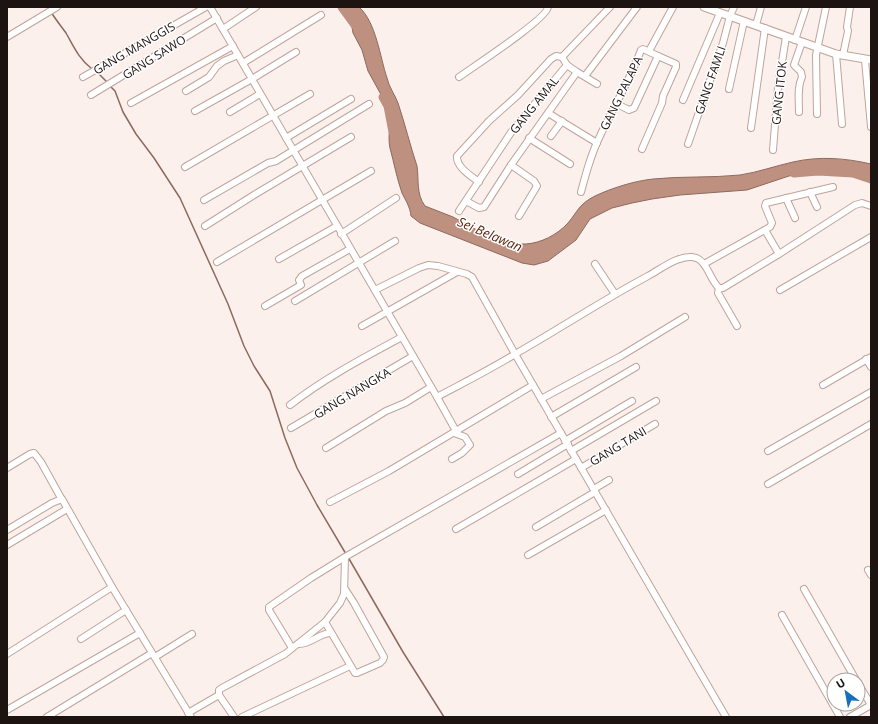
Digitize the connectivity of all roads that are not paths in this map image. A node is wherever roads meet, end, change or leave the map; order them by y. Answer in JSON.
{"nodes":[{"id":1,"x":56,"y":7,"type":"edge"},
{"id":2,"x":206,"y":7,"type":"edge"},
{"id":3,"x":210,"y":7,"type":"edge"},
{"id":4,"x":256,"y":7,"type":"edge"},
{"id":5,"x":548,"y":7,"type":"edge"},
{"id":6,"x":610,"y":7,"type":"edge"},
{"id":7,"x":637,"y":7,"type":"edge"},
{"id":8,"x":673,"y":7,"type":"edge"},
{"id":9,"x":704,"y":7,"type":"edge"},
{"id":10,"x":734,"y":7,"type":"edge"},
{"id":11,"x":761,"y":7,"type":"edge"},
{"id":12,"x":806,"y":7,"type":"edge"},
{"id":13,"x":826,"y":7,"type":"edge"},
{"id":14,"x":850,"y":7,"type":"edge"},
{"id":15,"x":720,"y":13,"type":"junction"},
{"id":16,"x":321,"y":15,"type":"dead end"},
{"id":17,"x":730,"y":16,"type":"junction"},
{"id":18,"x":216,"y":18,"type":"junction"},
{"id":19,"x":744,"y":21,"type":"junction"},
{"id":20,"x":756,"y":25,"type":"junction"},
{"id":21,"x":765,"y":28,"type":"junction"},
{"id":22,"x":222,"y":29,"type":"junction"},
{"id":23,"x":7,"y":37,"type":"edge"},
{"id":24,"x":786,"y":37,"type":"junction"},
{"id":25,"x":799,"y":41,"type":"junction"},
{"id":26,"x":233,"y":46,"type":"junction"},
{"id":27,"x":818,"y":48,"type":"junction"},
{"id":28,"x":649,"y":51,"type":"junction"},
{"id":29,"x":296,"y":52,"type":"dead end"},
{"id":30,"x":238,"y":55,"type":"junction"},
{"id":31,"x":839,"y":55,"type":"junction"},
{"id":32,"x":658,"y":56,"type":"junction"},
{"id":33,"x":562,"y":58,"type":"junction"},
{"id":34,"x":868,"y":60,"type":"edge"},
{"id":35,"x":242,"y":63,"type":"junction"},
{"id":36,"x":567,"y":64,"type":"junction"},
{"id":37,"x":577,"y":72,"type":"junction"},
{"id":38,"x":86,"y":76,"type":"dead end"},
{"id":39,"x":585,"y":76,"type":"junction"},
{"id":40,"x":459,"y":77,"type":"dead end"},
{"id":41,"x":252,"y":79,"type":"junction"},
{"id":42,"x":597,"y":84,"type":"dead end"},
{"id":43,"x":729,"y":89,"type":"dead end"},
{"id":44,"x":186,"y":91,"type":"dead end"},
{"id":45,"x":260,"y":94,"type":"junction"},
{"id":46,"x":310,"y":94,"type":"dead end"},
{"id":47,"x":91,"y":95,"type":"dead end"},
{"id":48,"x":351,"y":99,"type":"dead end"},
{"id":49,"x":683,"y":100,"type":"dead end"},
{"id":50,"x":131,"y":103,"type":"dead end"},
{"id":51,"x":369,"y":104,"type":"dead end"},
{"id":52,"x":617,"y":104,"type":"junction"},
{"id":53,"x":195,"y":110,"type":"dead end"},
{"id":54,"x":230,"y":112,"type":"dead end"},
{"id":55,"x":548,"y":112,"type":"junction"},
{"id":56,"x":799,"y":112,"type":"dead end"},
{"id":57,"x":817,"y":114,"type":"dead end"},
{"id":58,"x":272,"y":115,"type":"junction"},
{"id":59,"x":562,"y":121,"type":"junction"},
{"id":60,"x":842,"y":124,"type":"dead end"},
{"id":61,"x":871,"y":127,"type":"edge"},
{"id":62,"x":752,"y":128,"type":"dead end"},
{"id":63,"x":551,"y":136,"type":"dead end"},
{"id":64,"x":286,"y":138,"type":"junction"},
{"id":65,"x":351,"y":138,"type":"dead end"},
{"id":66,"x":529,"y":138,"type":"junction"},
{"id":67,"x":597,"y":143,"type":"junction"},
{"id":68,"x":688,"y":144,"type":"dead end"},
{"id":69,"x":642,"y":148,"type":"dead end"},
{"id":70,"x":293,"y":150,"type":"junction"},
{"id":71,"x":773,"y":150,"type":"dead end"},
{"id":72,"x":570,"y":164,"type":"dead end"},
{"id":73,"x":511,"y":165,"type":"junction"},
{"id":74,"x":185,"y":167,"type":"dead end"},
{"id":75,"x":302,"y":167,"type":"junction"},
{"id":76,"x":371,"y":171,"type":"dead end"},
{"id":77,"x":479,"y":182,"type":"junction"},
{"id":78,"x":833,"y":187,"type":"dead end"},
{"id":79,"x":581,"y":192,"type":"dead end"},
{"id":80,"x":810,"y":192,"type":"junction"},
{"id":81,"x":396,"y":198,"type":"dead end"},
{"id":82,"x":786,"y":198,"type":"junction"},
{"id":83,"x":204,"y":200,"type":"dead end"},
{"id":84,"x":321,"y":200,"type":"junction"},
{"id":85,"x":466,"y":201,"type":"junction"},
{"id":86,"x":871,"y":206,"type":"edge"},
{"id":87,"x":817,"y":207,"type":"dead end"},
{"id":88,"x":459,"y":211,"type":"dead end"},
{"id":89,"x":519,"y":216,"type":"dead end"},
{"id":90,"x":795,"y":218,"type":"dead end"},
{"id":91,"x":205,"y":226,"type":"dead end"},
{"id":92,"x":336,"y":226,"type":"junction"},
{"id":93,"x":765,"y":230,"type":"junction"},
{"id":94,"x":341,"y":234,"type":"junction"},
{"id":95,"x":871,"y":237,"type":"edge"},
{"id":96,"x":395,"y":241,"type":"dead end"},
{"id":97,"x":350,"y":249,"type":"junction"},
{"id":98,"x":780,"y":254,"type":"junction"},
{"id":99,"x":279,"y":259,"type":"dead end"},
{"id":100,"x":217,"y":262,"type":"dead end"},
{"id":101,"x":358,"y":264,"type":"junction"},
{"id":102,"x":595,"y":264,"type":"dead end"},
{"id":103,"x":704,"y":264,"type":"junction"},
{"id":104,"x":457,"y":272,"type":"junction"},
{"id":105,"x":719,"y":288,"type":"junction"},
{"id":106,"x":375,"y":290,"type":"junction"},
{"id":107,"x":780,"y":290,"type":"dead end"},
{"id":108,"x":615,"y":294,"type":"junction"},
{"id":109,"x":295,"y":301,"type":"dead end"},
{"id":110,"x":265,"y":306,"type":"dead end"},
{"id":111,"x":386,"y":311,"type":"junction"},
{"id":112,"x":685,"y":317,"type":"dead end"},
{"id":113,"x":362,"y":326,"type":"dead end"},
{"id":114,"x":737,"y":326,"type":"dead end"},
{"id":115,"x":402,"y":337,"type":"junction"},
{"id":116,"x":515,"y":354,"type":"junction"},
{"id":117,"x":413,"y":356,"type":"junction"},
{"id":118,"x":869,"y":358,"type":"edge"},
{"id":119,"x":636,"y":367,"type":"dead end"},
{"id":120,"x":871,"y":367,"type":"edge"},
{"id":121,"x":533,"y":385,"type":"junction"},
{"id":122,"x":823,"y":385,"type":"dead end"},
{"id":123,"x":431,"y":387,"type":"junction"},
{"id":124,"x":871,"y":392,"type":"edge"},
{"id":125,"x":437,"y":397,"type":"junction"},
{"id":126,"x":542,"y":400,"type":"junction"},
{"id":127,"x":632,"y":401,"type":"dead end"},
{"id":128,"x":656,"y":401,"type":"dead end"},
{"id":129,"x":290,"y":405,"type":"dead end"},
{"id":130,"x":551,"y":417,"type":"junction"},
{"id":131,"x":655,"y":424,"type":"dead end"},
{"id":132,"x":871,"y":424,"type":"edge"},
{"id":133,"x":291,"y":428,"type":"dead end"},
{"id":134,"x":455,"y":432,"type":"junction"},
{"id":135,"x":561,"y":433,"type":"junction"},
{"id":136,"x":566,"y":443,"type":"junction"},
{"id":137,"x":326,"y":448,"type":"dead end"},
{"id":138,"x":571,"y":451,"type":"junction"},
{"id":139,"x":768,"y":451,"type":"dead end"},
{"id":140,"x":576,"y":458,"type":"junction"},
{"id":141,"x":452,"y":459,"type":"dead end"},
{"id":142,"x":7,"y":468,"type":"edge"},
{"id":143,"x":581,"y":468,"type":"junction"},
{"id":144,"x":518,"y":474,"type":"dead end"},
{"id":145,"x":609,"y":480,"type":"dead end"},
{"id":146,"x":768,"y":484,"type":"dead end"},
{"id":147,"x":594,"y":491,"type":"junction"},
{"id":148,"x":61,"y":498,"type":"junction"},
{"id":149,"x":330,"y":502,"type":"dead end"},
{"id":150,"x":67,"y":509,"type":"junction"},
{"id":151,"x":606,"y":510,"type":"junction"},
{"id":152,"x":536,"y":527,"type":"dead end"},
{"id":153,"x":456,"y":529,"type":"dead end"},
{"id":154,"x":7,"y":530,"type":"edge"},
{"id":155,"x":7,"y":545,"type":"edge"},
{"id":156,"x":528,"y":555,"type":"dead end"},
{"id":157,"x":348,"y":556,"type":"junction"},
{"id":158,"x":112,"y":588,"type":"junction"},
{"id":159,"x":345,"y":589,"type":"junction"},
{"id":160,"x":804,"y":589,"type":"dead end"},
{"id":161,"x":126,"y":610,"type":"junction"},
{"id":162,"x":782,"y":614,"type":"dead end"},
{"id":163,"x":325,"y":622,"type":"junction"},
{"id":164,"x":140,"y":633,"type":"junction"},
{"id":165,"x":331,"y":633,"type":"junction"},
{"id":166,"x":192,"y":634,"type":"dead end"},
{"id":167,"x":81,"y":639,"type":"dead end"},
{"id":168,"x":298,"y":644,"type":"junction"},
{"id":169,"x":292,"y":648,"type":"junction"},
{"id":170,"x":7,"y":654,"type":"edge"},
{"id":171,"x":154,"y":655,"type":"junction"},
{"id":172,"x":350,"y":666,"type":"junction"},
{"id":173,"x":851,"y":672,"type":"edge"},
{"id":174,"x":219,"y":695,"type":"junction"},
{"id":175,"x":871,"y":705,"type":"edge"},
{"id":176,"x":7,"y":710,"type":"edge"},
{"id":177,"x":190,"y":715,"type":"edge"},
{"id":178,"x":11,"y":717,"type":"edge"},
{"id":179,"x":47,"y":717,"type":"edge"},
{"id":180,"x":234,"y":717,"type":"edge"},
{"id":181,"x":242,"y":717,"type":"edge"},
{"id":182,"x":726,"y":717,"type":"edge"},
{"id":183,"x":840,"y":717,"type":"edge"},
{"id":184,"x":850,"y":717,"type":"edge"}],
"edges":[{"from":1,"to":23,"type":"street"},
{"from":2,"to":38,"type":"street","name":"GANG MANGGIS"},
{"from":3,"to":18,"type":"street"},
{"from":4,"to":22,"type":"street"},
{"from":5,"to":40,"type":"street"},
{"from":6,"to":33,"type":"street"},
{"from":7,"to":39,"type":"street"},
{"from":8,"to":28,"type":"street","name":"GANG PALAPA"},
{"from":9,"to":15,"type":"main road"},
{"from":10,"to":17,"type":"street","name":"GANG FAMLI"},
{"from":11,"to":20,"type":"street"},
{"from":12,"to":25,"type":"street"},
{"from":13,"to":27,"type":"street"},
{"from":14,"to":31,"type":"street"},
{"from":15,"to":17,"type":"main road"},
{"from":15,"to":49,"type":"street"},
{"from":16,"to":35,"type":"street"},
{"from":17,"to":19,"type":"main road"},
{"from":17,"to":68,"type":"street","name":"GANG FAMLI"},
{"from":18,"to":22,"type":"street"},
{"from":18,"to":47,"type":"street","name":"GANG SAWO"},
{"from":19,"to":20,"type":"main road"},
{"from":19,"to":43,"type":"street"},
{"from":20,"to":21,"type":"main road"},
{"from":21,"to":24,"type":"main road"},
{"from":21,"to":62,"type":"street"},
{"from":22,"to":26,"type":"street"},
{"from":24,"to":25,"type":"main road"},
{"from":24,"to":71,"type":"street","name":"GANG ITOK"},
{"from":25,"to":27,"type":"main road"},
{"from":25,"to":56,"type":"street"},
{"from":26,"to":30,"type":"street"},
{"from":26,"to":50,"type":"street"},
{"from":27,"to":31,"type":"main road"},
{"from":27,"to":57,"type":"street"},
{"from":28,"to":32,"type":"street"},
{"from":28,"to":52,"type":"street","name":"GANG PALAPA"},
{"from":29,"to":41,"type":"street"},
{"from":30,"to":35,"type":"street"},
{"from":30,"to":44,"type":"street"},
{"from":31,"to":34,"type":"main road"},
{"from":31,"to":60,"type":"street"},
{"from":32,"to":52,"type":"street"},
{"from":32,"to":69,"type":"street"},
{"from":33,"to":36,"type":"street","name":"GANG AMAL"},
{"from":33,"to":77,"type":"street"},
{"from":34,"to":61,"type":"street"},
{"from":35,"to":41,"type":"street"},
{"from":36,"to":37,"type":"street"},
{"from":36,"to":77,"type":"street","name":"GANG AMAL"},
{"from":37,"to":39,"type":"street"},
{"from":37,"to":55,"type":"street"},
{"from":39,"to":42,"type":"street"},
{"from":41,"to":45,"type":"street"},
{"from":41,"to":53,"type":"street"},
{"from":45,"to":54,"type":"street"},
{"from":45,"to":58,"type":"street"},
{"from":46,"to":58,"type":"street"},
{"from":48,"to":64,"type":"street"},
{"from":51,"to":70,"type":"street"},
{"from":52,"to":67,"type":"street","name":"GANG PALAPA"},
{"from":55,"to":59,"type":"street"},
{"from":55,"to":66,"type":"street"},
{"from":58,"to":64,"type":"street"},
{"from":58,"to":74,"type":"street"},
{"from":59,"to":63,"type":"street"},
{"from":59,"to":67,"type":"street"},
{"from":64,"to":70,"type":"street"},
{"from":65,"to":75,"type":"street"},
{"from":66,"to":72,"type":"street"},
{"from":66,"to":73,"type":"street"},
{"from":67,"to":79,"type":"street","name":"GANG PALAPA"},
{"from":70,"to":75,"type":"street"},
{"from":70,"to":83,"type":"street"},
{"from":73,"to":85,"type":"street"},
{"from":73,"to":89,"type":"street"},
{"from":75,"to":84,"type":"street"},
{"from":75,"to":91,"type":"street"},
{"from":76,"to":84,"type":"street"},
{"from":77,"to":85,"type":"street","name":"GANG AMAL"},
{"from":78,"to":80,"type":"street"},
{"from":80,"to":82,"type":"street"},
{"from":80,"to":87,"type":"street"},
{"from":81,"to":94,"type":"street"},
{"from":82,"to":90,"type":"street"},
{"from":82,"to":93,"type":"street"},
{"from":84,"to":92,"type":"street"},
{"from":84,"to":100,"type":"street"},
{"from":85,"to":88,"type":"street","name":"GANG AMAL"},
{"from":86,"to":98,"type":"street"},
{"from":92,"to":94,"type":"street"},
{"from":92,"to":99,"type":"street"},
{"from":93,"to":98,"type":"street"},
{"from":93,"to":103,"type":"street"},
{"from":94,"to":97,"type":"street"},
{"from":95,"to":107,"type":"street"},
{"from":96,"to":101,"type":"street"},
{"from":97,"to":101,"type":"street"},
{"from":97,"to":110,"type":"street"},
{"from":98,"to":105,"type":"street"},
{"from":101,"to":106,"type":"street"},
{"from":101,"to":109,"type":"street"},
{"from":102,"to":108,"type":"street"},
{"from":103,"to":105,"type":"street"},
{"from":103,"to":108,"type":"street"},
{"from":104,"to":106,"type":"street"},
{"from":104,"to":111,"type":"street"},
{"from":104,"to":116,"type":"street"},
{"from":105,"to":114,"type":"street"},
{"from":106,"to":111,"type":"street"},
{"from":108,"to":116,"type":"street"},
{"from":111,"to":113,"type":"street"},
{"from":111,"to":115,"type":"street"},
{"from":112,"to":126,"type":"street"},
{"from":115,"to":117,"type":"street"},
{"from":115,"to":129,"type":"street"},
{"from":116,"to":121,"type":"street"},
{"from":116,"to":125,"type":"street"},
{"from":117,"to":123,"type":"street"},
{"from":117,"to":133,"type":"street","name":"GANG NANGKA"},
{"from":118,"to":120,"type":"street"},
{"from":118,"to":122,"type":"street"},
{"from":119,"to":130,"type":"street"},
{"from":121,"to":126,"type":"street"},
{"from":121,"to":134,"type":"street"},
{"from":123,"to":125,"type":"street"},
{"from":123,"to":137,"type":"street"},
{"from":124,"to":139,"type":"street"},
{"from":125,"to":134,"type":"street"},
{"from":126,"to":130,"type":"street"},
{"from":127,"to":136,"type":"street"},
{"from":128,"to":138,"type":"street"},
{"from":130,"to":135,"type":"street"},
{"from":131,"to":143,"type":"street","name":"GANG TANI"},
{"from":132,"to":146,"type":"street"},
{"from":134,"to":141,"type":"street"},
{"from":134,"to":149,"type":"street"},
{"from":135,"to":136,"type":"street"},
{"from":135,"to":157,"type":"street"},
{"from":136,"to":138,"type":"street"},
{"from":136,"to":144,"type":"street"},
{"from":138,"to":140,"type":"street"},
{"from":140,"to":143,"type":"street"},
{"from":140,"to":153,"type":"street"},
{"from":142,"to":148,"type":"street"},
{"from":143,"to":147,"type":"street"},
{"from":145,"to":147,"type":"street"},
{"from":147,"to":151,"type":"street"},
{"from":147,"to":152,"type":"street"},
{"from":148,"to":150,"type":"street"},
{"from":148,"to":154,"type":"street"},
{"from":150,"to":155,"type":"street"},
{"from":150,"to":158,"type":"street"},
{"from":151,"to":156,"type":"street"},
{"from":151,"to":182,"type":"street"},
{"from":157,"to":159,"type":"street"},
{"from":157,"to":169,"type":"street"},
{"from":158,"to":161,"type":"street"},
{"from":158,"to":170,"type":"street"},
{"from":159,"to":163,"type":"street"},
{"from":159,"to":172,"type":"street"},
{"from":160,"to":173,"type":"street"},
{"from":161,"to":164,"type":"street"},
{"from":161,"to":167,"type":"street"},
{"from":162,"to":183,"type":"street"},
{"from":163,"to":165,"type":"street"},
{"from":163,"to":168,"type":"street"},
{"from":164,"to":171,"type":"street"},
{"from":164,"to":176,"type":"street"},
{"from":165,"to":168,"type":"street"},
{"from":165,"to":172,"type":"street"},
{"from":166,"to":171,"type":"street"},
{"from":168,"to":169,"type":"street"},
{"from":169,"to":174,"type":"street"},
{"from":171,"to":177,"type":"street"},
{"from":171,"to":179,"type":"street"},
{"from":172,"to":181,"type":"street"},
{"from":174,"to":177,"type":"street"},
{"from":174,"to":180,"type":"street"},
{"from":175,"to":184,"type":"street"},
{"from":176,"to":178,"type":"street"}]}
